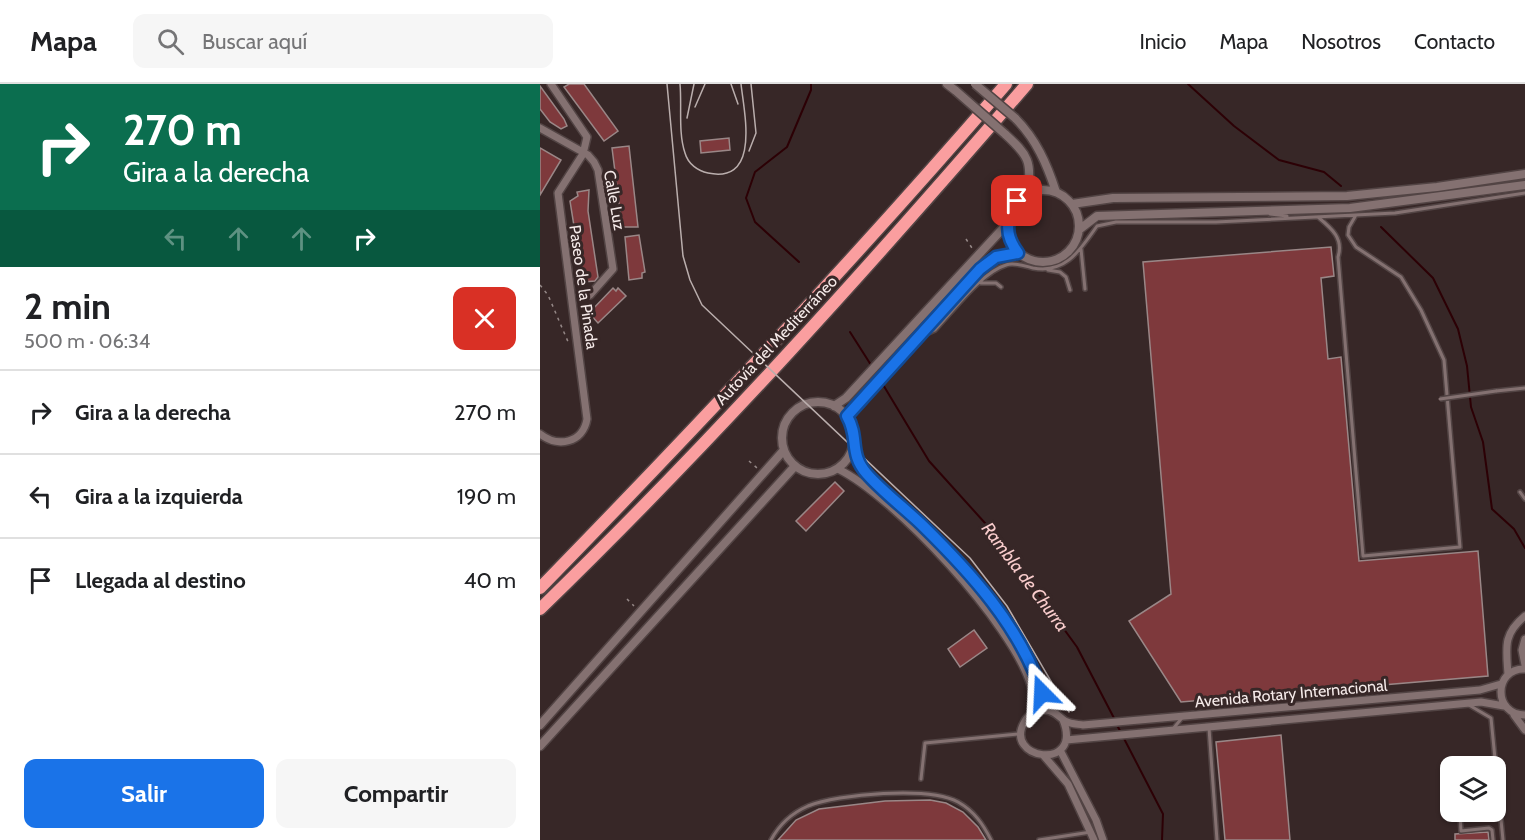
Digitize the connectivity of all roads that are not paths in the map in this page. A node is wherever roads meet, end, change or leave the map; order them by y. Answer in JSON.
{"nodes":[{"id":1,"x":551,"y":84,"type":"edge"},
{"id":2,"x":947,"y":84,"type":"edge"},
{"id":3,"x":975,"y":84,"type":"edge"},
{"id":4,"x":1006,"y":84,"type":"edge"},
{"id":5,"x":1027,"y":84,"type":"edge"},
{"id":6,"x":540,"y":128,"type":"edge"},
{"id":7,"x":582,"y":154,"type":"junction"},
{"id":8,"x":1525,"y":174,"type":"edge"},
{"id":9,"x":1525,"y":185,"type":"edge"},
{"id":10,"x":1056,"y":192,"type":"junction"},
{"id":11,"x":1525,"y":193,"type":"edge"},
{"id":12,"x":1027,"y":194,"type":"junction"},
{"id":13,"x":1072,"y":204,"type":"junction"},
{"id":14,"x":1241,"y":211,"type":"junction"},
{"id":15,"x":1356,"y":215,"type":"junction"},
{"id":16,"x":1297,"y":217,"type":"junction"},
{"id":17,"x":1318,"y":217,"type":"junction"},
{"id":18,"x":1007,"y":224,"type":"junction"},
{"id":19,"x":1080,"y":229,"type":"junction"},
{"id":20,"x":1081,"y":249,"type":"junction"},
{"id":21,"x":1018,"y":253,"type":"junction"},
{"id":22,"x":1044,"y":270,"type":"junction"},
{"id":23,"x":981,"y":283,"type":"junction"},
{"id":24,"x":1001,"y":287,"type":"dead end"},
{"id":25,"x":1085,"y":289,"type":"dead end"},
{"id":26,"x":1070,"y":290,"type":"dead end"},
{"id":27,"x":590,"y":295,"type":"dead end"},
{"id":28,"x":916,"y":339,"type":"junction"},
{"id":29,"x":1525,"y":388,"type":"edge"},
{"id":30,"x":1440,"y":399,"type":"dead end"},
{"id":31,"x":834,"y":406,"type":"junction"},
{"id":32,"x":847,"y":416,"type":"junction"},
{"id":33,"x":540,"y":434,"type":"edge"},
{"id":34,"x":853,"y":449,"type":"junction"},
{"id":35,"x":784,"y":450,"type":"junction"},
{"id":36,"x":795,"y":466,"type":"junction"},
{"id":37,"x":838,"y":469,"type":"junction"},
{"id":38,"x":1520,"y":492,"type":"dead end"},
{"id":39,"x":1525,"y":499,"type":"edge"},
{"id":40,"x":540,"y":588,"type":"edge"},
{"id":41,"x":540,"y":609,"type":"edge"},
{"id":42,"x":1525,"y":616,"type":"edge"},
{"id":43,"x":1525,"y":639,"type":"edge"},
{"id":44,"x":1525,"y":667,"type":"edge"},
{"id":45,"x":1508,"y":674,"type":"junction"},
{"id":46,"x":1501,"y":684,"type":"junction"},
{"id":47,"x":1397,"y":698,"type":"junction"},
{"id":48,"x":1467,"y":704,"type":"junction"},
{"id":49,"x":1504,"y":706,"type":"junction"},
{"id":50,"x":1052,"y":711,"type":"junction"},
{"id":51,"x":1376,"y":712,"type":"junction"},
{"id":52,"x":1032,"y":713,"type":"junction"},
{"id":53,"x":1512,"y":713,"type":"junction"},
{"id":54,"x":1525,"y":715,"type":"edge"},
{"id":55,"x":1183,"y":716,"type":"junction"},
{"id":56,"x":1063,"y":720,"type":"junction"},
{"id":57,"x":540,"y":725,"type":"edge"},
{"id":58,"x":1209,"y":726,"type":"junction"},
{"id":59,"x":1173,"y":729,"type":"junction"},
{"id":60,"x":1525,"y":730,"type":"edge"},
{"id":61,"x":1021,"y":733,"type":"junction"},
{"id":62,"x":1066,"y":740,"type":"junction"},
{"id":63,"x":540,"y":746,"type":"edge"},
{"id":64,"x":1060,"y":750,"type":"junction"},
{"id":65,"x":1044,"y":756,"type":"junction"},
{"id":66,"x":921,"y":779,"type":"dead end"},
{"id":67,"x":1460,"y":822,"type":"edge"},
{"id":68,"x":1093,"y":836,"type":"edge"},
{"id":69,"x":771,"y":840,"type":"edge"},
{"id":70,"x":991,"y":840,"type":"edge"},
{"id":71,"x":1039,"y":840,"type":"edge"},
{"id":72,"x":1103,"y":840,"type":"edge"},
{"id":73,"x":1217,"y":840,"type":"edge"},
{"id":74,"x":1492,"y":840,"type":"edge"},
{"id":75,"x":1503,"y":840,"type":"edge"}],
"edges":[{"from":1,"to":7,"type":"street"},
{"from":2,"to":12,"type":"street","bridge":true},
{"from":3,"to":10,"type":"street","bridge":true},
{"from":4,"to":40,"type":"highway","name":"Autovía del Mediterráneo"},
{"from":5,"to":41,"type":"highway","name":"Autovía del Mediterráneo"},
{"from":6,"to":7,"type":"street"},
{"from":7,"to":27,"type":"street","name":"Calle Luz"},
{"from":7,"to":33,"type":"street","name":"Paseo de la Pinada"},
{"from":8,"to":13,"type":"street"},
{"from":9,"to":14,"type":"street"},
{"from":10,"to":12,"type":"street"},
{"from":10,"to":13,"type":"street"},
{"from":11,"to":15,"type":"lane"},
{"from":12,"to":18,"type":"street"},
{"from":13,"to":19,"type":"street"},
{"from":14,"to":16,"type":"lane"},
{"from":14,"to":19,"type":"street"},
{"from":15,"to":17,"type":"lane"},
{"from":15,"to":17,"type":"lane"},
{"from":16,"to":17,"type":"lane"},
{"from":16,"to":20,"type":"lane"},
{"from":18,"to":21,"type":"street"},
{"from":18,"to":31,"type":"street"},
{"from":19,"to":21,"type":"street"},
{"from":20,"to":22,"type":"lane"},
{"from":20,"to":25,"type":"lane"},
{"from":21,"to":28,"type":"street"},
{"from":22,"to":23,"type":"lane"},
{"from":22,"to":26,"type":"lane"},
{"from":23,"to":24,"type":"lane"},
{"from":23,"to":28,"type":"lane"},
{"from":28,"to":32,"type":"street"},
{"from":29,"to":30,"type":"lane","bridge":true},
{"from":31,"to":32,"type":"street"},
{"from":31,"to":35,"type":"street"},
{"from":32,"to":34,"type":"street"},
{"from":34,"to":37,"type":"street"},
{"from":34,"to":50,"type":"street"},
{"from":35,"to":36,"type":"street"},
{"from":35,"to":57,"type":"street"},
{"from":36,"to":37,"type":"street"},
{"from":36,"to":63,"type":"street"},
{"from":37,"to":52,"type":"street"},
{"from":38,"to":39,"type":"lane"},
{"from":42,"to":45,"type":"street"},
{"from":43,"to":44,"type":"street"},
{"from":44,"to":45,"type":"street"},
{"from":45,"to":46,"type":"street"},
{"from":46,"to":47,"type":"street","name":"Avenida Rotary Internacional"},
{"from":46,"to":49,"type":"street"},
{"from":47,"to":51,"type":"street"},
{"from":47,"to":55,"type":"street","name":"Avenida Rotary Internacional"},
{"from":48,"to":49,"type":"street","name":"Avenida Rotary Internacional"},
{"from":48,"to":51,"type":"street","name":"Avenida Rotary Internacional"},
{"from":48,"to":75,"type":"lane"},
{"from":49,"to":53,"type":"street"},
{"from":50,"to":52,"type":"street"},
{"from":50,"to":56,"type":"street"},
{"from":51,"to":58,"type":"street","name":"Avenida Rotary Internacional"},
{"from":52,"to":61,"type":"street"},
{"from":53,"to":54,"type":"street"},
{"from":53,"to":60,"type":"street"},
{"from":55,"to":56,"type":"street","name":"Avenida Rotary Internacional"},
{"from":55,"to":59,"type":"lane"},
{"from":56,"to":62,"type":"street"},
{"from":58,"to":59,"type":"street","name":"Avenida Rotary Internacional"},
{"from":58,"to":73,"type":"lane"},
{"from":59,"to":62,"type":"street","name":"Avenida Rotary Internacional"},
{"from":61,"to":65,"type":"street"},
{"from":61,"to":66,"type":"lane"},
{"from":62,"to":64,"type":"street"},
{"from":64,"to":65,"type":"street"},
{"from":64,"to":72,"type":"street"},
{"from":65,"to":68,"type":"street"},
{"from":67,"to":74,"type":"lane"},
{"from":68,"to":71,"type":"lane"},
{"from":69,"to":70,"type":"lane"}]}
